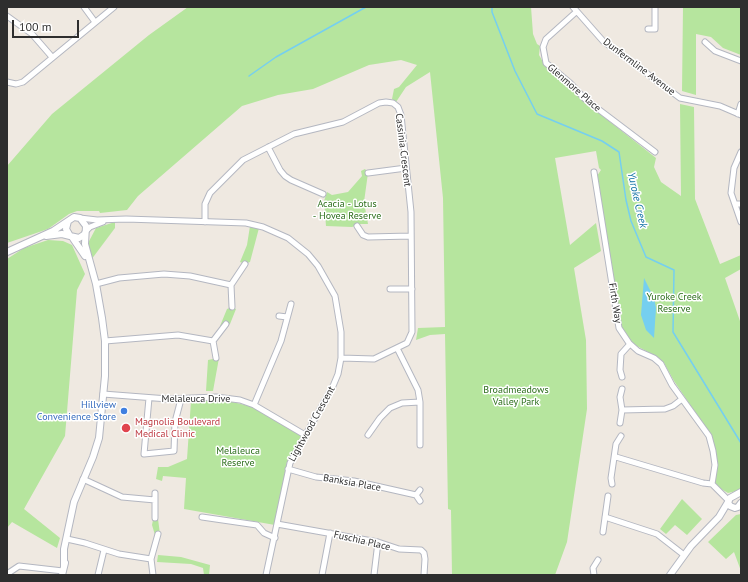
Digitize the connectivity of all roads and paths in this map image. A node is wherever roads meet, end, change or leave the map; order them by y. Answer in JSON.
{"nodes":[{"id":1,"x":84,"y":7,"type":"edge"},
{"id":2,"x":114,"y":7,"type":"edge"},
{"id":3,"x":655,"y":7,"type":"edge"},
{"id":4,"x":574,"y":9,"type":"edge"},
{"id":5,"x":7,"y":16,"type":"edge"},
{"id":6,"x":95,"y":22,"type":"junction"},
{"id":7,"x":648,"y":29,"type":"dead end"},
{"id":8,"x":705,"y":42,"type":"dead end"},
{"id":9,"x":52,"y":57,"type":"junction"},
{"id":10,"x":741,"y":60,"type":"edge"},
{"id":11,"x":7,"y":82,"type":"edge"},
{"id":12,"x":741,"y":104,"type":"edge"},
{"id":13,"x":740,"y":114,"type":"edge"},
{"id":14,"x":268,"y":147,"type":"junction"},
{"id":15,"x":741,"y":152,"type":"edge"},
{"id":16,"x":656,"y":153,"type":"dead end"},
{"id":17,"x":406,"y":168,"type":"junction"},
{"id":18,"x":594,"y":172,"type":"dead end"},
{"id":19,"x":368,"y":173,"type":"dead end"},
{"id":20,"x":324,"y":194,"type":"dead end"},
{"id":21,"x":735,"y":204,"type":"junction"},
{"id":22,"x":741,"y":204,"type":"edge"},
{"id":23,"x":80,"y":218,"type":"junction"},
{"id":24,"x":110,"y":220,"type":"junction"},
{"id":25,"x":68,"y":221,"type":"junction"},
{"id":26,"x":205,"y":222,"type":"junction"},
{"id":27,"x":741,"y":222,"type":"edge"},
{"id":28,"x":357,"y":226,"type":"dead end"},
{"id":29,"x":85,"y":233,"type":"junction"},
{"id":30,"x":71,"y":236,"type":"junction"},
{"id":31,"x":411,"y":236,"type":"junction"},
{"id":32,"x":40,"y":237,"type":"junction"},
{"id":33,"x":7,"y":252,"type":"edge"},
{"id":34,"x":88,"y":261,"type":"junction"},
{"id":35,"x":245,"y":264,"type":"dead end"},
{"id":36,"x":96,"y":284,"type":"junction"},
{"id":37,"x":231,"y":285,"type":"junction"},
{"id":38,"x":390,"y":289,"type":"dead end"},
{"id":39,"x":412,"y":289,"type":"junction"},
{"id":40,"x":291,"y":304,"type":"dead end"},
{"id":41,"x":232,"y":307,"type":"dead end"},
{"id":42,"x":279,"y":316,"type":"dead end"},
{"id":43,"x":287,"y":317,"type":"junction"},
{"id":44,"x":226,"y":324,"type":"dead end"},
{"id":45,"x":213,"y":340,"type":"junction"},
{"id":46,"x":105,"y":341,"type":"junction"},
{"id":47,"x":630,"y":344,"type":"junction"},
{"id":48,"x":397,"y":348,"type":"junction"},
{"id":49,"x":216,"y":358,"type":"dead end"},
{"id":50,"x":341,"y":358,"type":"junction"},
{"id":51,"x":622,"y":377,"type":"dead end"},
{"id":52,"x":622,"y":389,"type":"dead end"},
{"id":53,"x":103,"y":394,"type":"junction"},
{"id":54,"x":149,"y":398,"type":"junction"},
{"id":55,"x":180,"y":399,"type":"junction"},
{"id":56,"x":682,"y":399,"type":"junction"},
{"id":57,"x":420,"y":402,"type":"junction"},
{"id":58,"x":254,"y":405,"type":"junction"},
{"id":59,"x":622,"y":410,"type":"junction"},
{"id":60,"x":620,"y":423,"type":"dead end"},
{"id":61,"x":305,"y":435,"type":"junction"},
{"id":62,"x":368,"y":435,"type":"dead end"},
{"id":63,"x":621,"y":436,"type":"dead end"},
{"id":64,"x":420,"y":445,"type":"dead end"},
{"id":65,"x":616,"y":457,"type":"junction"},
{"id":66,"x":288,"y":469,"type":"junction"},
{"id":67,"x":83,"y":479,"type":"junction"},
{"id":68,"x":612,"y":484,"type":"dead end"},
{"id":69,"x":712,"y":484,"type":"junction"},
{"id":70,"x":720,"y":491,"type":"junction"},
{"id":71,"x":741,"y":492,"type":"edge"},
{"id":72,"x":155,"y":493,"type":"dead end"},
{"id":73,"x":608,"y":496,"type":"dead end"},
{"id":74,"x":734,"y":496,"type":"junction"},
{"id":75,"x":155,"y":500,"type":"junction"},
{"id":76,"x":420,"y":501,"type":"dead end"},
{"id":77,"x":728,"y":502,"type":"junction"},
{"id":78,"x":741,"y":502,"type":"edge"},
{"id":79,"x":737,"y":509,"type":"edge"},
{"id":80,"x":202,"y":517,"type":"dead end"},
{"id":81,"x":605,"y":517,"type":"junction"},
{"id":82,"x":719,"y":517,"type":"junction"},
{"id":83,"x":156,"y":518,"type":"dead end"},
{"id":84,"x":277,"y":524,"type":"junction"},
{"id":85,"x":603,"y":532,"type":"dead end"},
{"id":86,"x":330,"y":533,"type":"junction"},
{"id":87,"x":158,"y":534,"type":"dead end"},
{"id":88,"x":275,"y":538,"type":"junction"},
{"id":89,"x":66,"y":542,"type":"junction"},
{"id":90,"x":378,"y":542,"type":"junction"},
{"id":91,"x":104,"y":550,"type":"junction"},
{"id":92,"x":684,"y":555,"type":"junction"},
{"id":93,"x":151,"y":559,"type":"junction"},
{"id":94,"x":598,"y":560,"type":"dead end"},
{"id":95,"x":63,"y":570,"type":"edge"},
{"id":96,"x":7,"y":574,"type":"edge"},
{"id":97,"x":98,"y":575,"type":"edge"},
{"id":98,"x":153,"y":575,"type":"edge"},
{"id":99,"x":267,"y":575,"type":"edge"},
{"id":100,"x":322,"y":575,"type":"edge"},
{"id":101,"x":374,"y":575,"type":"edge"},
{"id":102,"x":424,"y":575,"type":"edge"},
{"id":103,"x":594,"y":575,"type":"edge"},
{"id":104,"x":670,"y":575,"type":"edge"}],
"edges":[{"from":1,"to":6,"type":"street"},
{"from":2,"to":6,"type":"street"},
{"from":3,"to":7,"type":"street"},
{"from":4,"to":13,"type":"street","name":"Dunfermline Avenue"},
{"from":4,"to":16,"type":"street","name":"Glenmore Place"},
{"from":5,"to":9,"type":"street"},
{"from":6,"to":9,"type":"street"},
{"from":8,"to":10,"type":"street"},
{"from":9,"to":11,"type":"street"},
{"from":12,"to":13,"type":"street"},
{"from":14,"to":17,"type":"street","name":"Cassinia Crescent"},
{"from":14,"to":20,"type":"street"},
{"from":14,"to":26,"type":"street","name":"Cassinia Crescent"},
{"from":15,"to":21,"type":"street"},
{"from":17,"to":19,"type":"street"},
{"from":17,"to":31,"type":"street","name":"Cassinia Crescent"},
{"from":18,"to":47,"type":"street","name":"Firth Way"},
{"from":21,"to":22,"type":"street"},
{"from":21,"to":27,"type":"street"},
{"from":23,"to":24,"type":"street","name":"Lightwood Crescent"},
{"from":23,"to":25,"type":"street"},
{"from":23,"to":29,"type":"street"},
{"from":24,"to":26,"type":"street","name":"Lightwood Crescent"},
{"from":24,"to":29,"type":"street","name":"Lightwood Crescent"},
{"from":25,"to":30,"type":"street"},
{"from":25,"to":32,"type":"street"},
{"from":26,"to":50,"type":"street","name":"Lightwood Crescent"},
{"from":28,"to":31,"type":"street"},
{"from":29,"to":30,"type":"street"},
{"from":29,"to":34,"type":"street"},
{"from":30,"to":32,"type":"street"},
{"from":30,"to":34,"type":"street"},
{"from":31,"to":39,"type":"street","name":"Cassinia Crescent"},
{"from":32,"to":33,"type":"street"},
{"from":34,"to":36,"type":"street"},
{"from":35,"to":37,"type":"street"},
{"from":36,"to":37,"type":"street"},
{"from":36,"to":46,"type":"street"},
{"from":37,"to":41,"type":"street"},
{"from":38,"to":39,"type":"street"},
{"from":39,"to":48,"type":"street","name":"Cassinia Crescent"},
{"from":40,"to":43,"type":"street"},
{"from":42,"to":43,"type":"street"},
{"from":43,"to":58,"type":"street"},
{"from":44,"to":45,"type":"street"},
{"from":45,"to":46,"type":"street"},
{"from":45,"to":49,"type":"street"},
{"from":46,"to":53,"type":"street"},
{"from":47,"to":51,"type":"street"},
{"from":47,"to":56,"type":"street","name":"Firth Way"},
{"from":48,"to":50,"type":"street","name":"Cassinia Crescent"},
{"from":48,"to":57,"type":"street"},
{"from":50,"to":61,"type":"street","name":"Lightwood Crescent"},
{"from":52,"to":59,"type":"street"},
{"from":53,"to":54,"type":"street","name":"Melaleuca Drive"},
{"from":53,"to":67,"type":"street"},
{"from":54,"to":55,"type":"street","name":"Melaleuca Drive"},
{"from":54,"to":55,"type":"street"},
{"from":55,"to":58,"type":"street","name":"Melaleuca Drive"},
{"from":56,"to":59,"type":"street"},
{"from":56,"to":69,"type":"street","name":"Firth Way"},
{"from":57,"to":62,"type":"street"},
{"from":57,"to":64,"type":"street"},
{"from":58,"to":61,"type":"street","name":"Melaleuca Drive"},
{"from":59,"to":60,"type":"street"},
{"from":61,"to":66,"type":"street","name":"Lightwood Crescent"},
{"from":63,"to":65,"type":"street"},
{"from":65,"to":68,"type":"street"},
{"from":65,"to":69,"type":"street"},
{"from":66,"to":76,"type":"street","name":"Banksia Place"},
{"from":66,"to":84,"type":"street","name":"Lightwood Crescent"},
{"from":67,"to":75,"type":"street"},
{"from":67,"to":89,"type":"street"},
{"from":69,"to":70,"type":"street"},
{"from":70,"to":74,"type":"street"},
{"from":70,"to":77,"type":"street"},
{"from":71,"to":74,"type":"street"},
{"from":72,"to":75,"type":"street"},
{"from":73,"to":81,"type":"street"},
{"from":74,"to":77,"type":"street"},
{"from":74,"to":78,"type":"street"},
{"from":75,"to":83,"type":"street"},
{"from":77,"to":79,"type":"street"},
{"from":77,"to":82,"type":"street"},
{"from":78,"to":79,"type":"street"},
{"from":79,"to":82,"type":"street"},
{"from":80,"to":88,"type":"street"},
{"from":81,"to":85,"type":"street"},
{"from":81,"to":92,"type":"street"},
{"from":82,"to":92,"type":"street"},
{"from":84,"to":86,"type":"street","name":"Fuschia Place"},
{"from":84,"to":88,"type":"street","name":"Lightwood Crescent"},
{"from":86,"to":90,"type":"street","name":"Fuschia Place"},
{"from":86,"to":100,"type":"street"},
{"from":87,"to":93,"type":"street"},
{"from":88,"to":99,"type":"street","name":"Lightwood Crescent"},
{"from":89,"to":91,"type":"street"},
{"from":89,"to":95,"type":"street"},
{"from":90,"to":101,"type":"street"},
{"from":90,"to":102,"type":"street","name":"Fuschia Place"},
{"from":91,"to":93,"type":"street"},
{"from":91,"to":97,"type":"street"},
{"from":92,"to":104,"type":"street"},
{"from":93,"to":98,"type":"street"},
{"from":94,"to":103,"type":"street"},
{"from":95,"to":96,"type":"street"}]}
